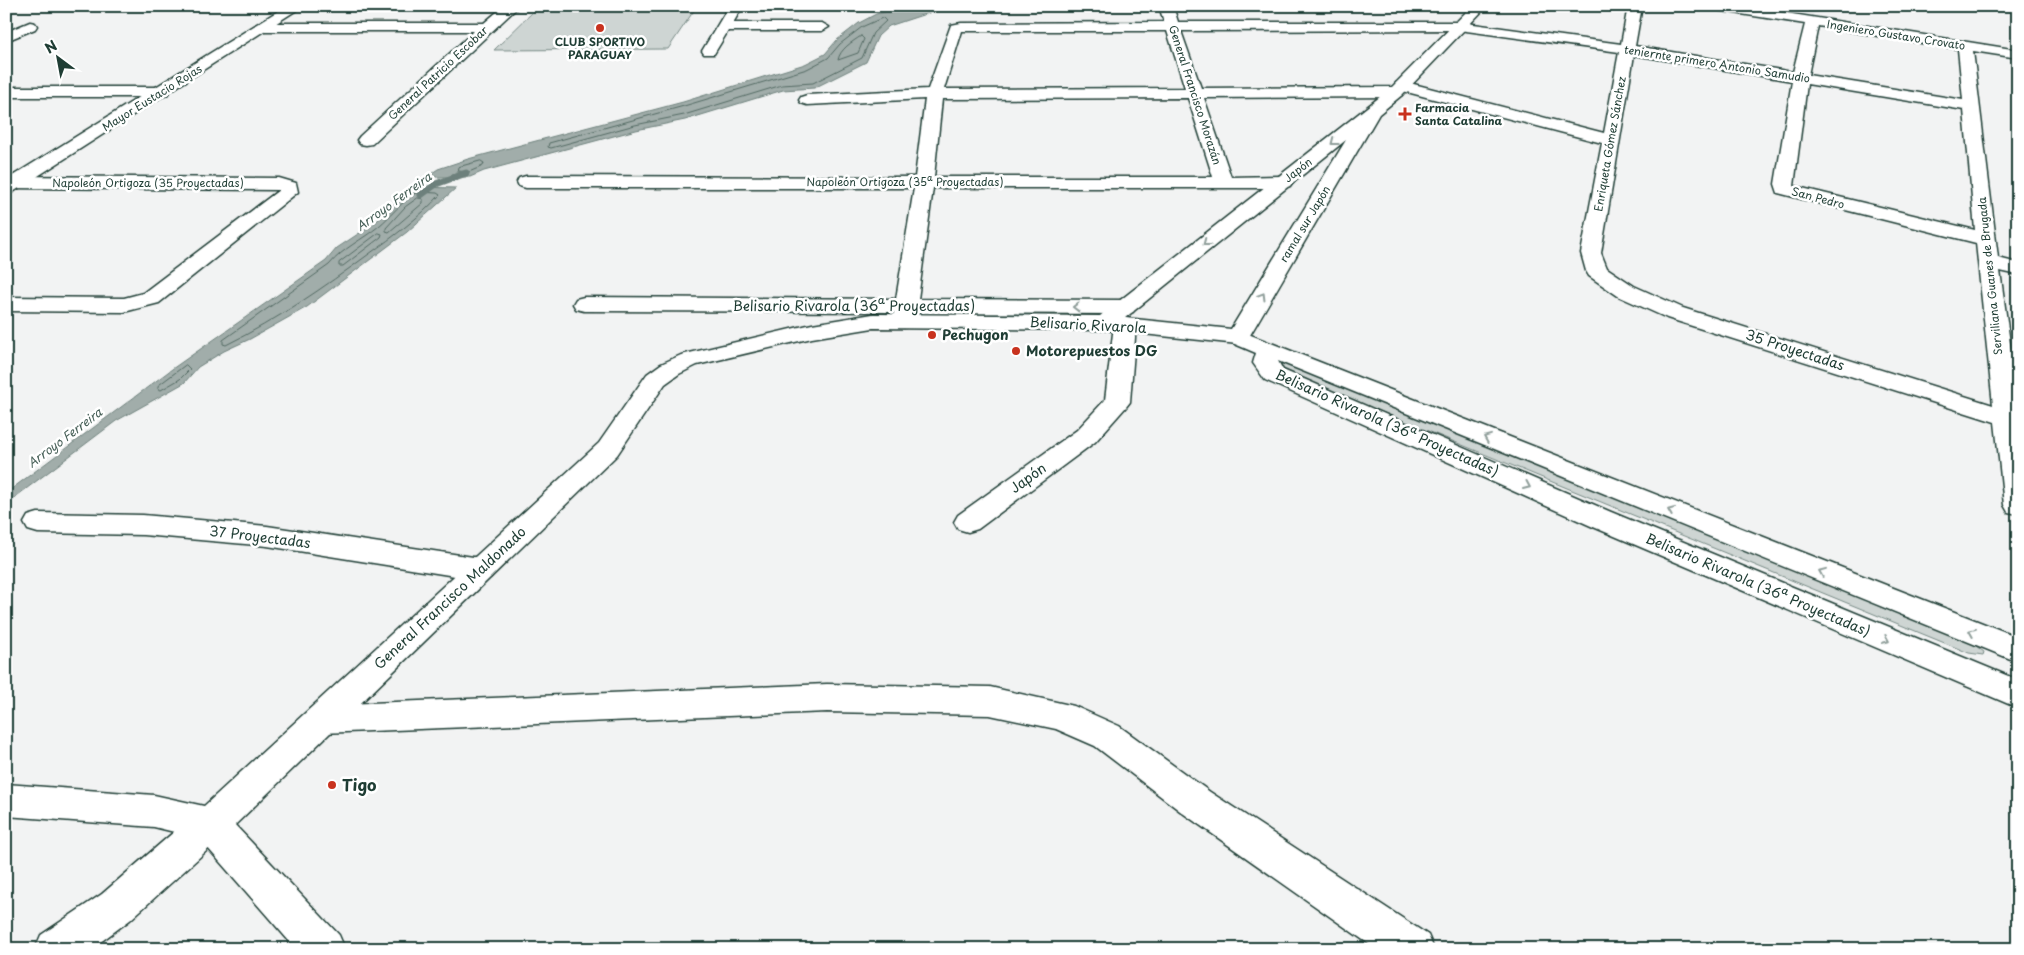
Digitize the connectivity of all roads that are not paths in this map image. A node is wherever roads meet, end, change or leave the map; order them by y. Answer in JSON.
{"nodes":[{"id":1,"x":296,"y":6,"type":"edge"},
{"id":2,"x":512,"y":6,"type":"edge"},
{"id":3,"x":736,"y":6,"type":"edge"},
{"id":4,"x":1166,"y":6,"type":"edge"},
{"id":5,"x":1480,"y":6,"type":"edge"},
{"id":6,"x":1635,"y":6,"type":"edge"},
{"id":7,"x":1715,"y":6,"type":"edge"},
{"id":8,"x":1389,"y":13,"type":"dead end"},
{"id":9,"x":1812,"y":22,"type":"junction"},
{"id":10,"x":30,"y":26,"type":"dead end"},
{"id":11,"x":1172,"y":26,"type":"junction"},
{"id":12,"x":1460,"y":26,"type":"junction"},
{"id":13,"x":265,"y":27,"type":"junction"},
{"id":14,"x":487,"y":27,"type":"junction"},
{"id":15,"x":723,"y":27,"type":"junction"},
{"id":16,"x":822,"y":27,"type":"dead end"},
{"id":17,"x":1400,"y":27,"type":"junction"},
{"id":18,"x":6,"y":37,"type":"edge"},
{"id":19,"x":1965,"y":46,"type":"junction"},
{"id":20,"x":1627,"y":50,"type":"junction"},
{"id":21,"x":709,"y":51,"type":"dead end"},
{"id":22,"x":2018,"y":54,"type":"edge"},
{"id":23,"x":1800,"y":77,"type":"junction"},
{"id":24,"x":1399,"y":89,"type":"junction"},
{"id":25,"x":6,"y":92,"type":"edge"},
{"id":26,"x":161,"y":92,"type":"junction"},
{"id":27,"x":1194,"y":93,"type":"junction"},
{"id":28,"x":934,"y":94,"type":"junction"},
{"id":29,"x":807,"y":100,"type":"dead end"},
{"id":30,"x":1973,"y":107,"type":"junction"},
{"id":31,"x":1372,"y":111,"type":"junction"},
{"id":32,"x":366,"y":140,"type":"dead end"},
{"id":33,"x":1612,"y":140,"type":"junction"},
{"id":34,"x":526,"y":182,"type":"dead end"},
{"id":35,"x":924,"y":182,"type":"junction"},
{"id":36,"x":1283,"y":182,"type":"junction"},
{"id":37,"x":10,"y":184,"type":"edge"},
{"id":38,"x":1224,"y":184,"type":"junction"},
{"id":39,"x":1986,"y":239,"type":"junction"},
{"id":40,"x":1591,"y":253,"type":"joint"},
{"id":41,"x":1988,"y":262,"type":"junction"},
{"id":42,"x":2018,"y":269,"type":"edge"},
{"id":43,"x":6,"y":304,"type":"edge"},
{"id":44,"x":584,"y":304,"type":"dead end"},
{"id":45,"x":894,"y":316,"type":"junction"},
{"id":46,"x":1118,"y":318,"type":"junction"},
{"id":47,"x":1238,"y":338,"type":"junction"},
{"id":48,"x":1269,"y":351,"type":"junction"},
{"id":49,"x":2012,"y":419,"type":"edge"},
{"id":50,"x":2018,"y":505,"type":"edge"},
{"id":51,"x":968,"y":522,"type":"dead end"},
{"id":52,"x":38,"y":523,"type":"dead end"},
{"id":53,"x":480,"y":569,"type":"junction"},
{"id":54,"x":2018,"y":650,"type":"edge"},
{"id":55,"x":2018,"y":696,"type":"edge"},
{"id":56,"x":322,"y":719,"type":"junction"},
{"id":57,"x":6,"y":800,"type":"edge"},
{"id":58,"x":210,"y":824,"type":"junction"},
{"id":59,"x":1394,"y":944,"type":"edge"},
{"id":60,"x":56,"y":949,"type":"edge"},
{"id":61,"x":324,"y":949,"type":"edge"}],
"edges":[{"from":1,"to":13,"type":"street","name":"Mayor Eustacio Rojas"},
{"from":2,"to":14,"type":"street","name":"General Patricio Escobar"},
{"from":3,"to":15,"type":"street"},
{"from":4,"to":11,"type":"street","name":"General Francisco Morazán"},
{"from":5,"to":12,"type":"street","name":"Japón"},
{"from":6,"to":20,"type":"street","name":"Enriqueta Gómez Sánchez"},
{"from":7,"to":9,"type":"street","name":"Ingeniero Gustavo Crovato"},
{"from":8,"to":17,"type":"street"},
{"from":9,"to":19,"type":"street","name":"Ingeniero Gustavo Crovato"},
{"from":9,"to":23,"type":"street","name":"San Pedro"},
{"from":10,"to":18,"type":"street"},
{"from":11,"to":17,"type":"street","name":"teniernte primero Antonio Samudio"},
{"from":11,"to":27,"type":"street","name":"General Francisco Morazán"},
{"from":11,"to":28,"type":"street","name":"teniernte primero Antonio Samudio"},
{"from":12,"to":17,"type":"street","name":"teniernte primero Antonio Samudio"},
{"from":12,"to":20,"type":"street","name":"teniernte primero Antonio Samudio"},
{"from":12,"to":24,"type":"street","name":"Japón"},
{"from":13,"to":14,"type":"street"},
{"from":13,"to":26,"type":"street","name":"Mayor Eustacio Rojas"},
{"from":14,"to":32,"type":"street","name":"General Patricio Escobar"},
{"from":15,"to":16,"type":"street"},
{"from":15,"to":21,"type":"street"},
{"from":19,"to":22,"type":"street","name":"Ingeniero Gustavo Crovato"},
{"from":19,"to":30,"type":"street","name":"Serviliana Guanes de Brugada"},
{"from":20,"to":23,"type":"street","name":"teniernte primero Antonio Samudio"},
{"from":20,"to":33,"type":"street","name":"Enriqueta Gómez Sánchez"},
{"from":23,"to":30,"type":"street","name":"teniernte primero Antonio Samudio"},
{"from":23,"to":39,"type":"street","name":"San Pedro"},
{"from":24,"to":27,"type":"street"},
{"from":24,"to":31,"type":"street","name":"Japón"},
{"from":24,"to":33,"type":"street"},
{"from":25,"to":26,"type":"street"},
{"from":26,"to":37,"type":"street","name":"Mayor Eustacio Rojas"},
{"from":27,"to":28,"type":"street"},
{"from":27,"to":38,"type":"street","name":"General Francisco Morazán"},
{"from":28,"to":29,"type":"street"},
{"from":28,"to":35,"type":"street"},
{"from":30,"to":39,"type":"street","name":"Serviliana Guanes de Brugada"},
{"from":31,"to":36,"type":"street","name":"Japón","one_way":true},
{"from":47,"to":31,"type":"street","name":"ramal sur Japón","one_way":true},
{"from":33,"to":40,"type":"street","name":"Enriqueta Gómez Sánchez"},
{"from":34,"to":35,"type":"street","name":"Napoleón Ortigoza (35ª Proyectadas)"},
{"from":35,"to":38,"type":"street","name":"Napoleón Ortigoza (35ª Proyectadas)"},
{"from":35,"to":45,"type":"street"},
{"from":36,"to":38,"type":"street","name":"Napoleón Ortigoza (35ª Proyectadas)"},
{"from":36,"to":46,"type":"street","name":"Japón","one_way":true},
{"from":37,"to":43,"type":"street","name":"Napoleón Ortigoza (35 Proyectadas)"},
{"from":39,"to":41,"type":"street","name":"Serviliana Guanes de Brugada"},
{"from":40,"to":49,"type":"street","name":"35 Proyectadas"},
{"from":41,"to":42,"type":"street"},
{"from":41,"to":49,"type":"street","name":"Serviliana Guanes de Brugada"},
{"from":44,"to":45,"type":"street","name":"Belisario Rivarola (36ª Proyectadas)"},
{"from":45,"to":46,"type":"street","name":"Belisario Rivarola"},
{"from":45,"to":53,"type":"street","name":"General Francisco Maldonado"},
{"from":46,"to":47,"type":"street","name":"Belisario Rivarola"},
{"from":46,"to":51,"type":"street","name":"Japón"},
{"from":47,"to":48,"type":"street","name":"Belisario Rivarola"},
{"from":54,"to":48,"type":"street","name":"Belisario Rivarola (36ª Proyectadas)","one_way":true},
{"from":48,"to":55,"type":"street","name":"Belisario Rivarola (36ª Proyectadas)","one_way":true},
{"from":49,"to":50,"type":"street","name":"Serviliana Guanes de Brugada"},
{"from":52,"to":53,"type":"street","name":"37 Proyectadas"},
{"from":53,"to":56,"type":"street","name":"General Francisco Maldonado"},
{"from":56,"to":58,"type":"street","name":"General Francisco Maldonado"},
{"from":56,"to":59,"type":"street"},
{"from":57,"to":58,"type":"street"},
{"from":58,"to":60,"type":"street","name":"General Francisco Maldonado"},
{"from":58,"to":61,"type":"street"}]}
